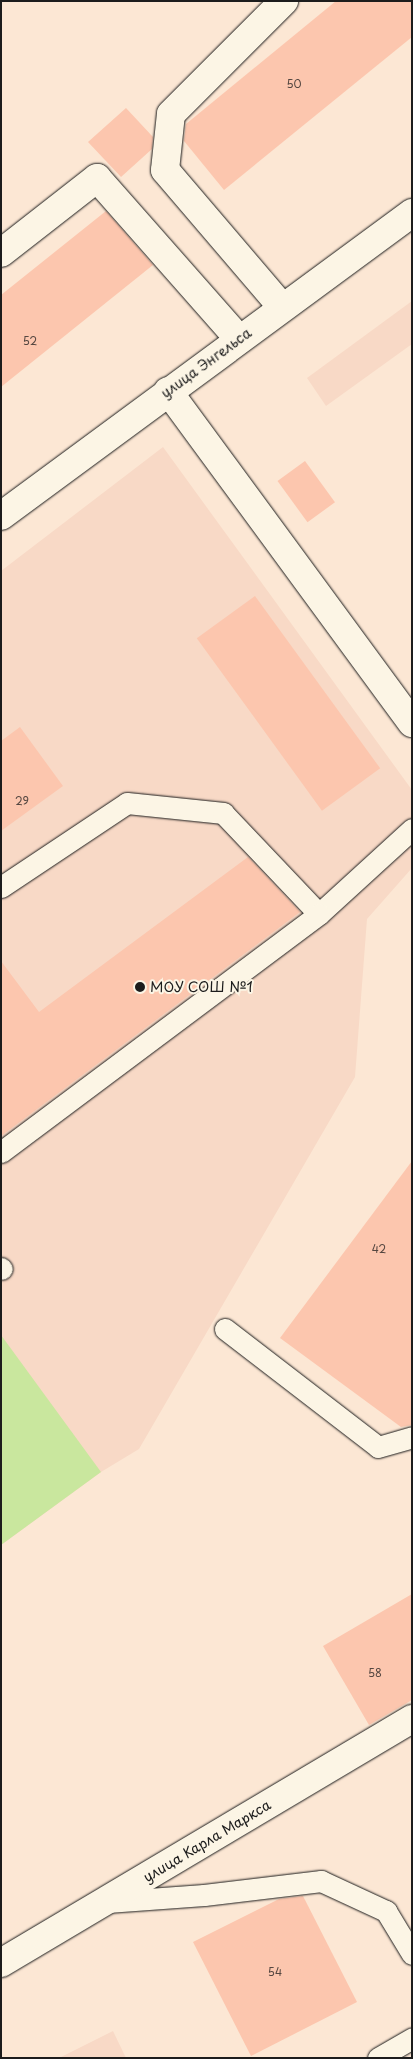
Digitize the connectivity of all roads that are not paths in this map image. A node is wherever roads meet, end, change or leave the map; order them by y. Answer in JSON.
{"nodes":[{"id":1,"x":284,"y":1,"type":"edge"},
{"id":2,"x":412,"y":213,"type":"edge"},
{"id":3,"x":1,"y":253,"type":"edge"},
{"id":4,"x":282,"y":307,"type":"junction"},
{"id":5,"x":239,"y":339,"type":"junction"},
{"id":6,"x":168,"y":391,"type":"junction"},
{"id":7,"x":1,"y":516,"type":"edge"},
{"id":8,"x":412,"y":723,"type":"edge"},
{"id":9,"x":412,"y":829,"type":"edge"},
{"id":10,"x":1,"y":887,"type":"edge"},
{"id":11,"x":319,"y":914,"type":"junction"},
{"id":12,"x":1,"y":1152,"type":"edge"},
{"id":13,"x":225,"y":1329,"type":"dead end"},
{"id":14,"x":412,"y":1437,"type":"edge"},
{"id":15,"x":412,"y":1719,"type":"edge"},
{"id":16,"x":104,"y":1902,"type":"junction"},
{"id":17,"x":412,"y":1954,"type":"edge"},
{"id":18,"x":1,"y":1963,"type":"edge"},
{"id":19,"x":412,"y":2038,"type":"edge"},
{"id":20,"x":378,"y":2058,"type":"edge"}],
"edges":[{"from":1,"to":4,"type":"street"},
{"from":2,"to":4,"type":"street","name":"улица Энгельса"},
{"from":3,"to":5,"type":"street"},
{"from":4,"to":5,"type":"street","name":"улица Энгельса"},
{"from":5,"to":6,"type":"street","name":"улица Энгельса"},
{"from":6,"to":7,"type":"street","name":"улица Энгельса"},
{"from":6,"to":8,"type":"street"},
{"from":9,"to":11,"type":"lane"},
{"from":10,"to":11,"type":"lane"},
{"from":11,"to":12,"type":"lane"},
{"from":13,"to":14,"type":"lane"},
{"from":15,"to":16,"type":"street","name":"улица Карла Маркса"},
{"from":16,"to":17,"type":"lane"},
{"from":16,"to":18,"type":"street","name":"улица Карла Маркса"},
{"from":19,"to":20,"type":"lane"}]}
